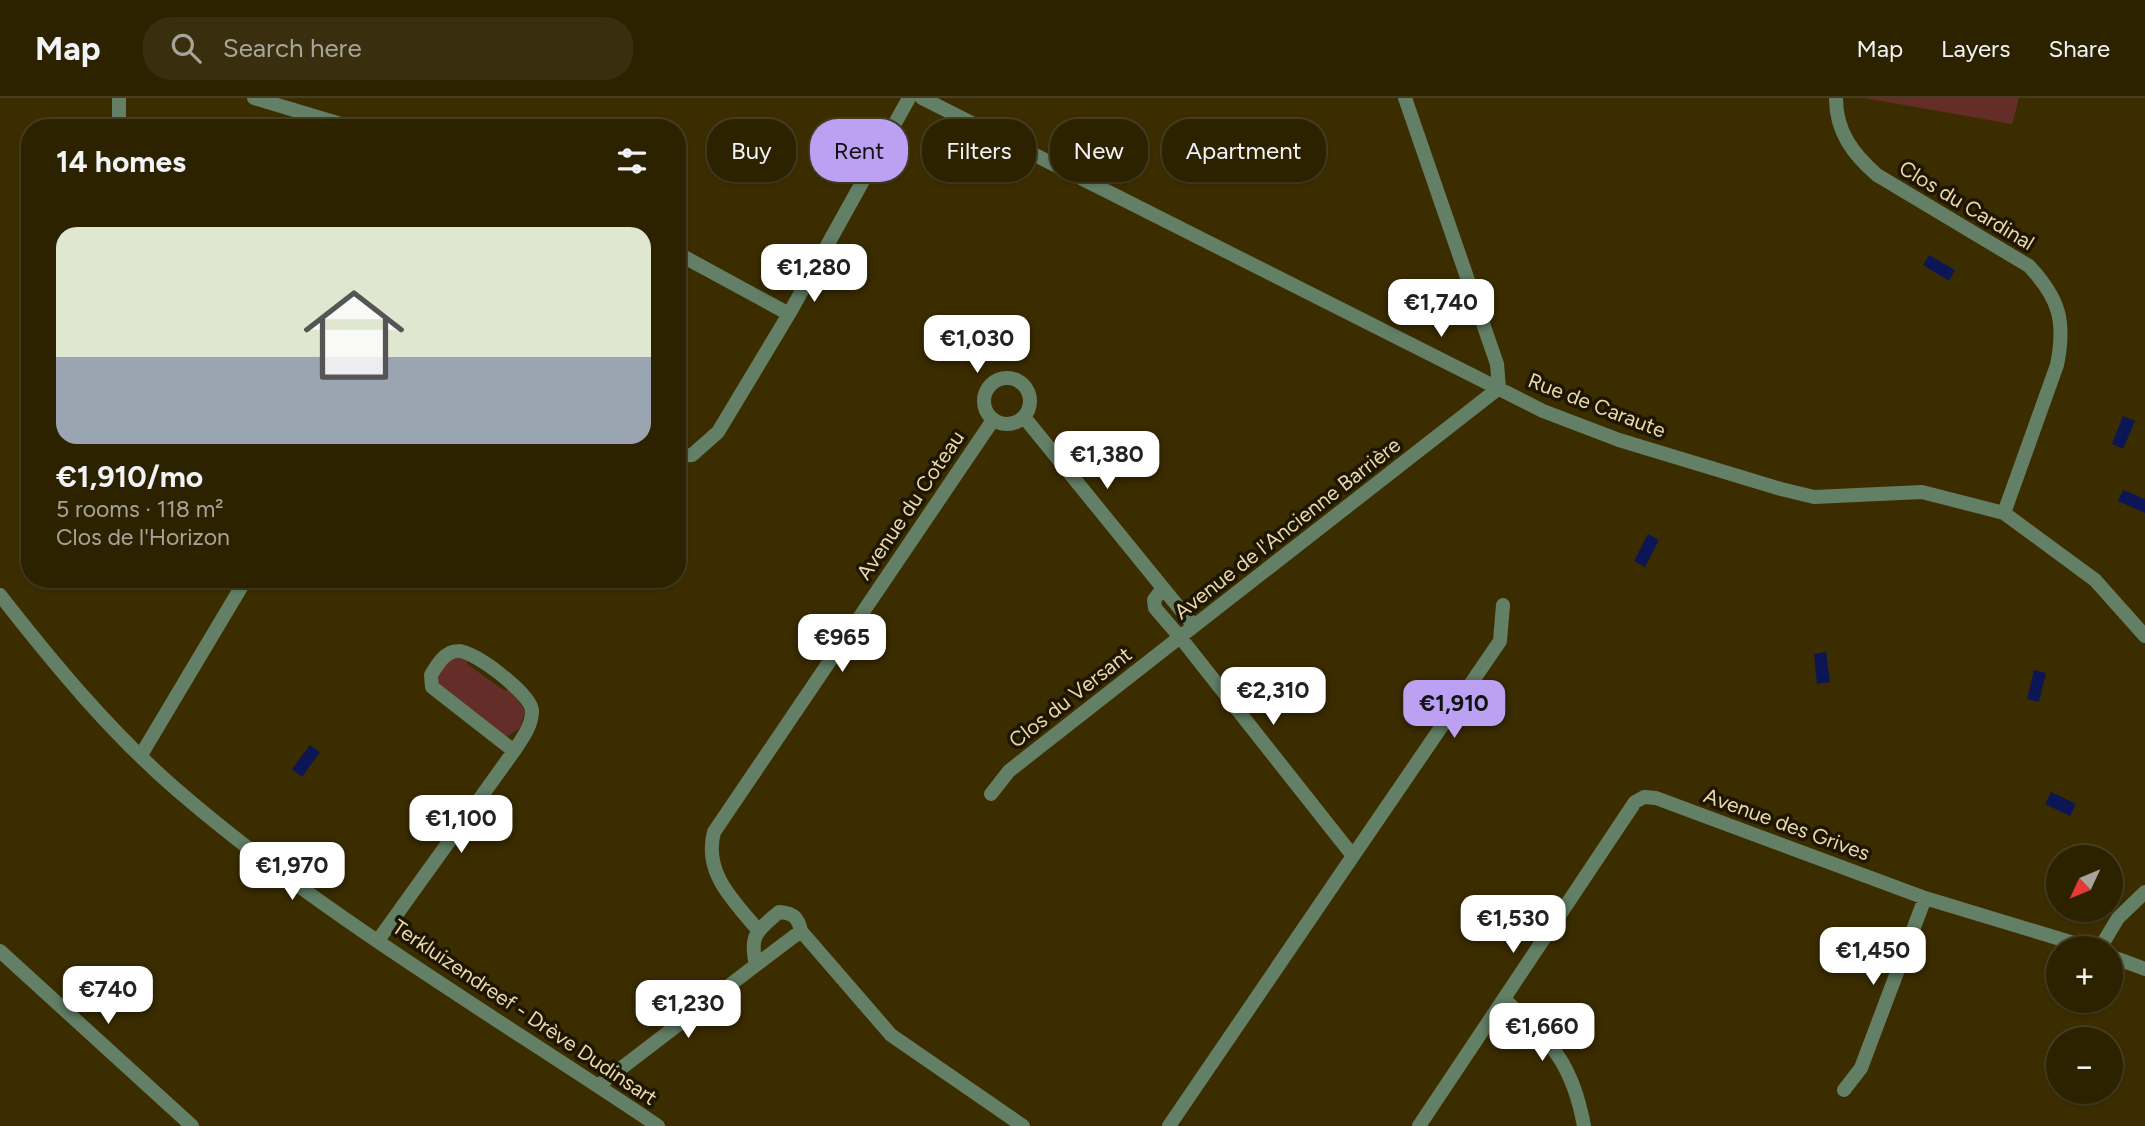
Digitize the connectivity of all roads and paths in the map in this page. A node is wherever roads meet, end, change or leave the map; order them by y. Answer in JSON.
{"nodes":[{"id":1,"x":119,"y":98,"type":"edge"},
{"id":2,"x":254,"y":98,"type":"edge"},
{"id":3,"x":909,"y":98,"type":"edge"},
{"id":4,"x":922,"y":98,"type":"edge"},
{"id":5,"x":1405,"y":98,"type":"edge"},
{"id":6,"x":1836,"y":98,"type":"edge"},
{"id":7,"x":119,"y":119,"type":"edge"},
{"id":8,"x":324,"y":119,"type":"edge"},
{"id":9,"x":686,"y":258,"type":"edge"},
{"id":10,"x":789,"y":314,"type":"junction"},
{"id":11,"x":1499,"y":388,"type":"junction"},
{"id":12,"x":1024,"y":417,"type":"junction"},
{"id":13,"x":993,"y":420,"type":"junction"},
{"id":14,"x":686,"y":455,"type":"edge"},
{"id":15,"x":2004,"y":513,"type":"junction"},
{"id":16,"x":242,"y":588,"type":"edge"},
{"id":17,"x":1163,"y":588,"type":"junction"},
{"id":18,"x":0,"y":595,"type":"edge"},
{"id":19,"x":1503,"y":605,"type":"dead end"},
{"id":20,"x":1194,"y":626,"type":"junction"},
{"id":21,"x":2145,"y":636,"type":"edge"},
{"id":22,"x":1180,"y":637,"type":"junction"},
{"id":23,"x":514,"y":751,"type":"junction"},
{"id":24,"x":141,"y":755,"type":"junction"},
{"id":25,"x":991,"y":794,"type":"dead end"},
{"id":26,"x":1353,"y":856,"type":"junction"},
{"id":27,"x":2145,"y":892,"type":"edge"},
{"id":28,"x":1925,"y":898,"type":"junction"},
{"id":29,"x":758,"y":930,"type":"junction"},
{"id":30,"x":801,"y":931,"type":"junction"},
{"id":31,"x":2050,"y":936,"type":"edge"},
{"id":32,"x":2107,"y":936,"type":"edge"},
{"id":33,"x":379,"y":939,"type":"junction"},
{"id":34,"x":0,"y":951,"type":"edge"},
{"id":35,"x":2123,"y":961,"type":"edge"},
{"id":36,"x":757,"y":965,"type":"junction"},
{"id":37,"x":2145,"y":969,"type":"edge"},
{"id":38,"x":1504,"y":999,"type":"junction"},
{"id":39,"x":598,"y":1086,"type":"junction"},
{"id":40,"x":1844,"y":1090,"type":"dead end"},
{"id":41,"x":192,"y":1126,"type":"edge"},
{"id":42,"x":658,"y":1126,"type":"edge"},
{"id":43,"x":1023,"y":1126,"type":"edge"},
{"id":44,"x":1169,"y":1126,"type":"edge"},
{"id":45,"x":1419,"y":1126,"type":"edge"},
{"id":46,"x":1584,"y":1126,"type":"edge"}],
"edges":[{"from":1,"to":7,"type":"street"},
{"from":2,"to":8,"type":"street"},
{"from":3,"to":10,"type":"street"},
{"from":4,"to":11,"type":"street","name":"Rue de Caraute"},
{"from":5,"to":11,"type":"street"},
{"from":6,"to":15,"type":"street","name":"Clos du Cardinal"},
{"from":9,"to":10,"type":"street"},
{"from":10,"to":14,"type":"street"},
{"from":11,"to":15,"type":"street","name":"Rue de Caraute"},
{"from":11,"to":20,"type":"street","name":"Avenue de l'Ancienne Barrière"},
{"from":12,"to":13,"type":"street","name":"Avenue du Coteau"},
{"from":12,"to":13,"type":"street","name":"Avenue du Coteau"},
{"from":12,"to":17,"type":"street"},
{"from":13,"to":29,"type":"street","name":"Avenue du Coteau"},
{"from":15,"to":21,"type":"street","name":"Rue de Caraute"},
{"from":16,"to":24,"type":"street"},
{"from":17,"to":20,"type":"street"},
{"from":17,"to":22,"type":"street"},
{"from":18,"to":24,"type":"street","name":"Terkluizendreef - Drève Dudinsart"},
{"from":19,"to":26,"type":"street"},
{"from":20,"to":22,"type":"street","name":"Avenue de l'Ancienne Barrière"},
{"from":22,"to":25,"type":"street","name":"Clos du Versant"},
{"from":22,"to":26,"type":"street","name":"Avenue de l'Ancienne Barrière"},
{"from":23,"to":23,"type":"street"},
{"from":23,"to":33,"type":"street"},
{"from":24,"to":33,"type":"street","name":"Terkluizendreef - Drève Dudinsart"},
{"from":26,"to":44,"type":"street"},
{"from":27,"to":32,"type":"street"},
{"from":28,"to":31,"type":"street","name":"Avenue des Grives"},
{"from":28,"to":38,"type":"street","name":"Avenue des Grives"},
{"from":28,"to":40,"type":"street"},
{"from":29,"to":30,"type":"street"},
{"from":29,"to":36,"type":"street"},
{"from":30,"to":36,"type":"street"},
{"from":30,"to":43,"type":"street"},
{"from":33,"to":39,"type":"street","name":"Terkluizendreef - Drève Dudinsart"},
{"from":34,"to":41,"type":"street"},
{"from":35,"to":37,"type":"street"},
{"from":36,"to":39,"type":"street"},
{"from":38,"to":45,"type":"street"},
{"from":38,"to":46,"type":"street"},
{"from":39,"to":42,"type":"street","name":"Terkluizendreef - Drève Dudinsart"}]}
